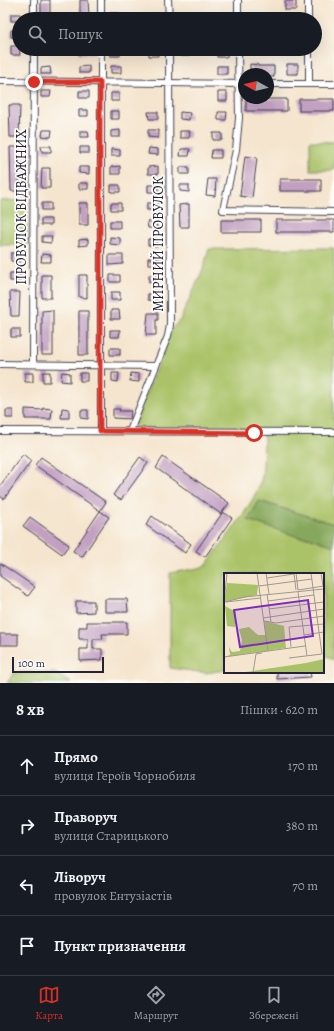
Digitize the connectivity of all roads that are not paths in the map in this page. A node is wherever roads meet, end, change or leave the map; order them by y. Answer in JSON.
{"nodes":[{"id":1,"x":34,"y":0,"type":"edge"},
{"id":2,"x":101,"y":0,"type":"edge"},
{"id":3,"x":168,"y":0,"type":"edge"},
{"id":4,"x":238,"y":0,"type":"edge"},
{"id":5,"x":308,"y":0,"type":"edge"},
{"id":6,"x":34,"y":12,"type":"edge"},
{"id":7,"x":101,"y":12,"type":"edge"},
{"id":8,"x":168,"y":12,"type":"edge"},
{"id":9,"x":238,"y":12,"type":"edge"},
{"id":10,"x":308,"y":12,"type":"edge"},
{"id":11,"x":34,"y":56,"type":"edge"},
{"id":12,"x":101,"y":56,"type":"edge"},
{"id":13,"x":168,"y":56,"type":"edge"},
{"id":14,"x":239,"y":56,"type":"edge"},
{"id":15,"x":309,"y":56,"type":"edge"},
{"id":16,"x":240,"y":68,"type":"edge"},
{"id":17,"x":0,"y":81,"type":"edge"},
{"id":18,"x":34,"y":82,"type":"junction"},
{"id":19,"x":100,"y":82,"type":"junction"},
{"id":20,"x":169,"y":83,"type":"junction"},
{"id":21,"x":238,"y":84,"type":"edge"},
{"id":22,"x":274,"y":84,"type":"edge"},
{"id":23,"x":309,"y":84,"type":"junction"},
{"id":24,"x":334,"y":84,"type":"edge"},
{"id":25,"x":240,"y":104,"type":"edge"},
{"id":26,"x":334,"y":212,"type":"edge"},
{"id":27,"x":0,"y":364,"type":"edge"},
{"id":28,"x":33,"y":364,"type":"junction"},
{"id":29,"x":100,"y":365,"type":"junction"},
{"id":30,"x":155,"y":366,"type":"junction"},
{"id":31,"x":0,"y":431,"type":"edge"},
{"id":32,"x":100,"y":431,"type":"junction"},
{"id":33,"x":130,"y":431,"type":"junction"},
{"id":34,"x":334,"y":432,"type":"edge"}],
"edges":[{"from":1,"to":6,"type":"street"},
{"from":2,"to":7,"type":"street"},
{"from":3,"to":8,"type":"street"},
{"from":4,"to":9,"type":"street"},
{"from":5,"to":10,"type":"street"},
{"from":11,"to":18,"type":"street","name":"ПРОВУЛОК ВІДВАЖНИХ"},
{"from":12,"to":19,"type":"street"},
{"from":13,"to":20,"type":"street","name":"МИРНИЙ ПРОВУЛОК"},
{"from":14,"to":16,"type":"street"},
{"from":15,"to":23,"type":"street"},
{"from":17,"to":18,"type":"street"},
{"from":18,"to":19,"type":"street"},
{"from":18,"to":28,"type":"street","name":"ПРОВУЛОК ВІДВАЖНИХ"},
{"from":19,"to":20,"type":"street"},
{"from":19,"to":29,"type":"street"},
{"from":20,"to":21,"type":"street"},
{"from":20,"to":30,"type":"street","name":"МИРНИЙ ПРОВУЛОК"},
{"from":22,"to":23,"type":"street"},
{"from":23,"to":24,"type":"street"},
{"from":25,"to":26,"type":"street"},
{"from":27,"to":28,"type":"street"},
{"from":28,"to":29,"type":"street"},
{"from":29,"to":30,"type":"street"},
{"from":29,"to":32,"type":"street"},
{"from":30,"to":33,"type":"street","name":"МИРНИЙ ПРОВУЛОК"},
{"from":31,"to":32,"type":"street"},
{"from":32,"to":33,"type":"street"},
{"from":33,"to":34,"type":"street"}]}
